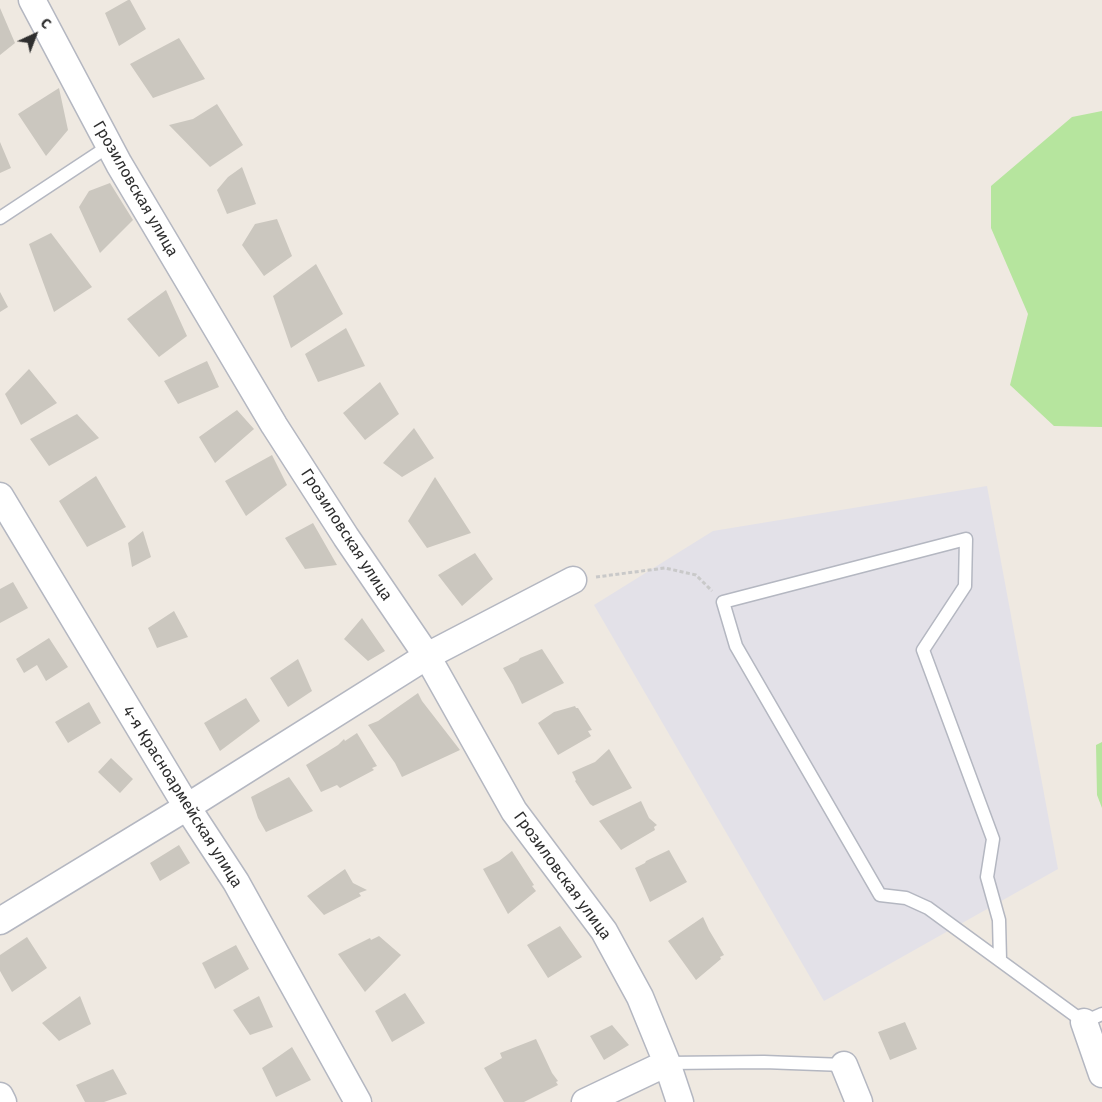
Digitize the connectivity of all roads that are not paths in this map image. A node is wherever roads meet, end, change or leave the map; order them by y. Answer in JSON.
{"nodes":[{"id":1,"x":32,"y":0,"type":"edge"},
{"id":2,"x":109,"y":146,"type":"junction"},
{"id":3,"x":0,"y":218,"type":"edge"},
{"id":4,"x":0,"y":496,"type":"edge"},
{"id":5,"x":573,"y":580,"type":"road end"},
{"id":6,"x":427,"y":656,"type":"junction"},
{"id":7,"x":187,"y":807,"type":"junction"},
{"id":8,"x":0,"y":921,"type":"edge"},
{"id":9,"x":1000,"y":960,"type":"junction"},
{"id":10,"x":1093,"y":1018,"type":"edge"},
{"id":11,"x":667,"y":1063,"type":"junction"},
{"id":12,"x":844,"y":1065,"type":"joint"},
{"id":13,"x":1102,"y":1074,"type":"edge"},
{"id":14,"x":0,"y":1096,"type":"edge"},
{"id":15,"x":3,"y":1102,"type":"edge"},
{"id":16,"x":358,"y":1102,"type":"edge"},
{"id":17,"x":585,"y":1102,"type":"edge"},
{"id":18,"x":680,"y":1102,"type":"edge"},
{"id":19,"x":859,"y":1102,"type":"edge"}],
"edges":[{"from":1,"to":2,"type":"street","name":"Грозиловская улица"},
{"from":2,"to":3,"type":"lane"},
{"from":2,"to":6,"type":"street","name":"Грозиловская улица"},
{"from":4,"to":7,"type":"street","name":"4-я Красноармейская улица"},
{"from":5,"to":6,"type":"street"},
{"from":6,"to":7,"type":"street"},
{"from":6,"to":11,"type":"street","name":"Грозиловская улица"},
{"from":7,"to":8,"type":"street"},
{"from":7,"to":16,"type":"street","name":"4-я Красноармейская улица"},
{"from":9,"to":9,"type":"lane"},
{"from":9,"to":10,"type":"lane"},
{"from":10,"to":13,"type":"street"},
{"from":11,"to":12,"type":"lane"},
{"from":11,"to":17,"type":"street"},
{"from":11,"to":18,"type":"street","name":"Грозиловская улица"},
{"from":12,"to":19,"type":"street"},
{"from":14,"to":15,"type":"street"}]}
